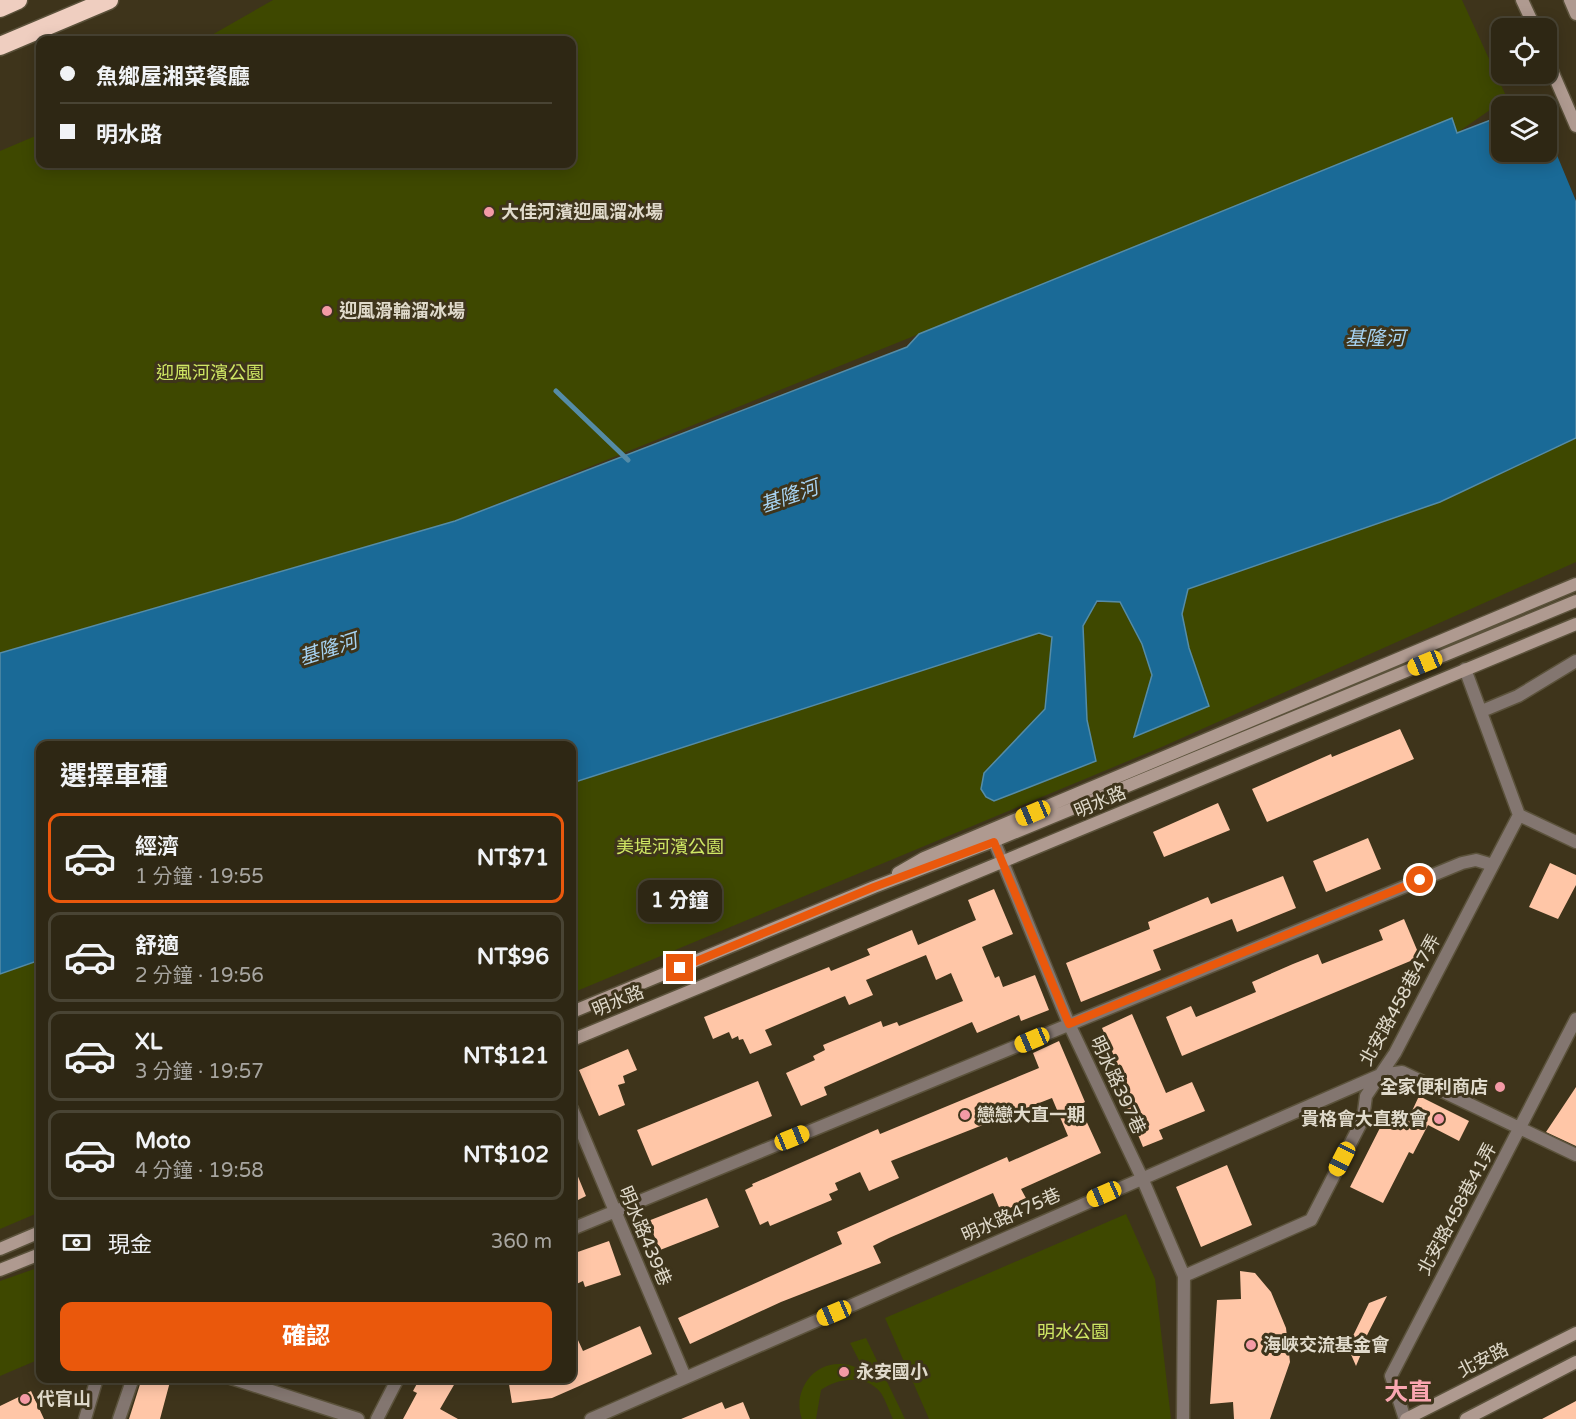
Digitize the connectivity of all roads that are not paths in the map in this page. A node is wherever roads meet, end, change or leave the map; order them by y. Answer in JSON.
{"nodes":[{"id":1,"x":18,"y":0,"type":"edge"},
{"id":2,"x":109,"y":0,"type":"edge"},
{"id":3,"x":1522,"y":0,"type":"edge"},
{"id":4,"x":1570,"y":0,"type":"edge"},
{"id":5,"x":0,"y":8,"type":"edge"},
{"id":6,"x":1576,"y":14,"type":"edge"},
{"id":7,"x":1530,"y":18,"type":"edge"},
{"id":8,"x":0,"y":46,"type":"edge"},
{"id":9,"x":1557,"y":82,"type":"edge"},
{"id":10,"x":1576,"y":126,"type":"edge"},
{"id":11,"x":1576,"y":584,"type":"edge"},
{"id":12,"x":1576,"y":601,"type":"edge"},
{"id":13,"x":1576,"y":624,"type":"edge"},
{"id":14,"x":1576,"y":661,"type":"edge"},
{"id":15,"x":1465,"y":669,"type":"junction"},
{"id":16,"x":1482,"y":711,"type":"junction"},
{"id":17,"x":1520,"y":815,"type":"junction"},
{"id":18,"x":994,"y":842,"type":"junction"},
{"id":19,"x":1576,"y":842,"type":"edge"},
{"id":20,"x":1003,"y":862,"type":"junction"},
{"id":21,"x":1493,"y":865,"type":"junction"},
{"id":22,"x":874,"y":887,"type":"junction"},
{"id":23,"x":576,"y":1010,"type":"edge"},
{"id":24,"x":1576,"y":1019,"type":"edge"},
{"id":25,"x":1069,"y":1024,"type":"junction"},
{"id":26,"x":576,"y":1038,"type":"edge"},
{"id":27,"x":1380,"y":1075,"type":"junction"},
{"id":28,"x":576,"y":1118,"type":"edge"},
{"id":29,"x":1520,"y":1128,"type":"junction"},
{"id":30,"x":1576,"y":1155,"type":"edge"},
{"id":31,"x":1142,"y":1178,"type":"junction"},
{"id":32,"x":615,"y":1211,"type":"junction"},
{"id":33,"x":576,"y":1227,"type":"edge"},
{"id":34,"x":36,"y":1235,"type":"edge"},
{"id":35,"x":0,"y":1249,"type":"edge"},
{"id":36,"x":36,"y":1256,"type":"edge"},
{"id":37,"x":36,"y":1261,"type":"edge"},
{"id":38,"x":17,"y":1263,"type":"junction"},
{"id":39,"x":0,"y":1270,"type":"edge"},
{"id":40,"x":1184,"y":1276,"type":"junction"},
{"id":41,"x":1576,"y":1333,"type":"edge"},
{"id":42,"x":1576,"y":1362,"type":"edge"},
{"id":43,"x":686,"y":1377,"type":"junction"},
{"id":44,"x":96,"y":1383,"type":"edge"},
{"id":45,"x":131,"y":1383,"type":"edge"},
{"id":46,"x":246,"y":1383,"type":"edge"},
{"id":47,"x":395,"y":1383,"type":"edge"},
{"id":48,"x":85,"y":1419,"type":"edge"},
{"id":49,"x":119,"y":1419,"type":"edge"},
{"id":50,"x":358,"y":1419,"type":"edge"},
{"id":51,"x":377,"y":1419,"type":"edge"},
{"id":52,"x":591,"y":1419,"type":"edge"},
{"id":53,"x":1184,"y":1419,"type":"edge"},
{"id":54,"x":1405,"y":1419,"type":"edge"},
{"id":55,"x":1466,"y":1419,"type":"edge"}],
"edges":[{"from":1,"to":5,"type":"highway"},
{"from":2,"to":8,"type":"highway"},
{"from":3,"to":7,"type":"main road"},
{"from":4,"to":6,"type":"main road"},
{"from":9,"to":10,"type":"main road"},
{"from":11,"to":22,"type":"main road"},
{"from":12,"to":18,"type":"main road","name":"明水路"},
{"from":13,"to":15,"type":"main road","name":"明水路"},
{"from":14,"to":16,"type":"street"},
{"from":15,"to":16,"type":"street"},
{"from":15,"to":20,"type":"main road","name":"明水路"},
{"from":16,"to":17,"type":"street"},
{"from":17,"to":19,"type":"street"},
{"from":17,"to":21,"type":"street","name":"北安路458巷47弄"},
{"from":18,"to":20,"type":"street","name":"明水路397巷"},
{"from":18,"to":22,"type":"main road","name":"明水路"},
{"from":20,"to":25,"type":"street","name":"明水路397巷"},
{"from":20,"to":26,"type":"main road","name":"明水路"},
{"from":21,"to":25,"type":"street"},
{"from":21,"to":27,"type":"street","name":"北安路458巷47弄"},
{"from":22,"to":23,"type":"main road","name":"明水路"},
{"from":24,"to":29,"type":"street","name":"北安路458巷41弄"},
{"from":25,"to":31,"type":"street","name":"明水路397巷"},
{"from":25,"to":32,"type":"street"},
{"from":27,"to":29,"type":"street","name":"明水路475巷"},
{"from":27,"to":31,"type":"street","name":"明水路475巷"},
{"from":27,"to":40,"type":"street","name":"北安路458巷47弄"},
{"from":28,"to":32,"type":"street","name":"明水路439巷"},
{"from":29,"to":30,"type":"street","name":"明水路475巷"},
{"from":29,"to":54,"type":"street","name":"北安路458巷41弄"},
{"from":31,"to":40,"type":"street","name":"明水路397巷"},
{"from":31,"to":43,"type":"street","name":"明水路475巷"},
{"from":32,"to":33,"type":"street"},
{"from":32,"to":43,"type":"street","name":"明水路439巷"},
{"from":34,"to":35,"type":"main road"},
{"from":36,"to":38,"type":"main road"},
{"from":37,"to":38,"type":"main road"},
{"from":38,"to":39,"type":"main road"},
{"from":40,"to":53,"type":"street"},
{"from":41,"to":54,"type":"main road","name":"北安路"},
{"from":42,"to":55,"type":"main road"},
{"from":43,"to":52,"type":"street","name":"明水路475巷"},
{"from":44,"to":48,"type":"street"},
{"from":45,"to":49,"type":"street"},
{"from":46,"to":50,"type":"street"},
{"from":47,"to":51,"type":"street"}]}
